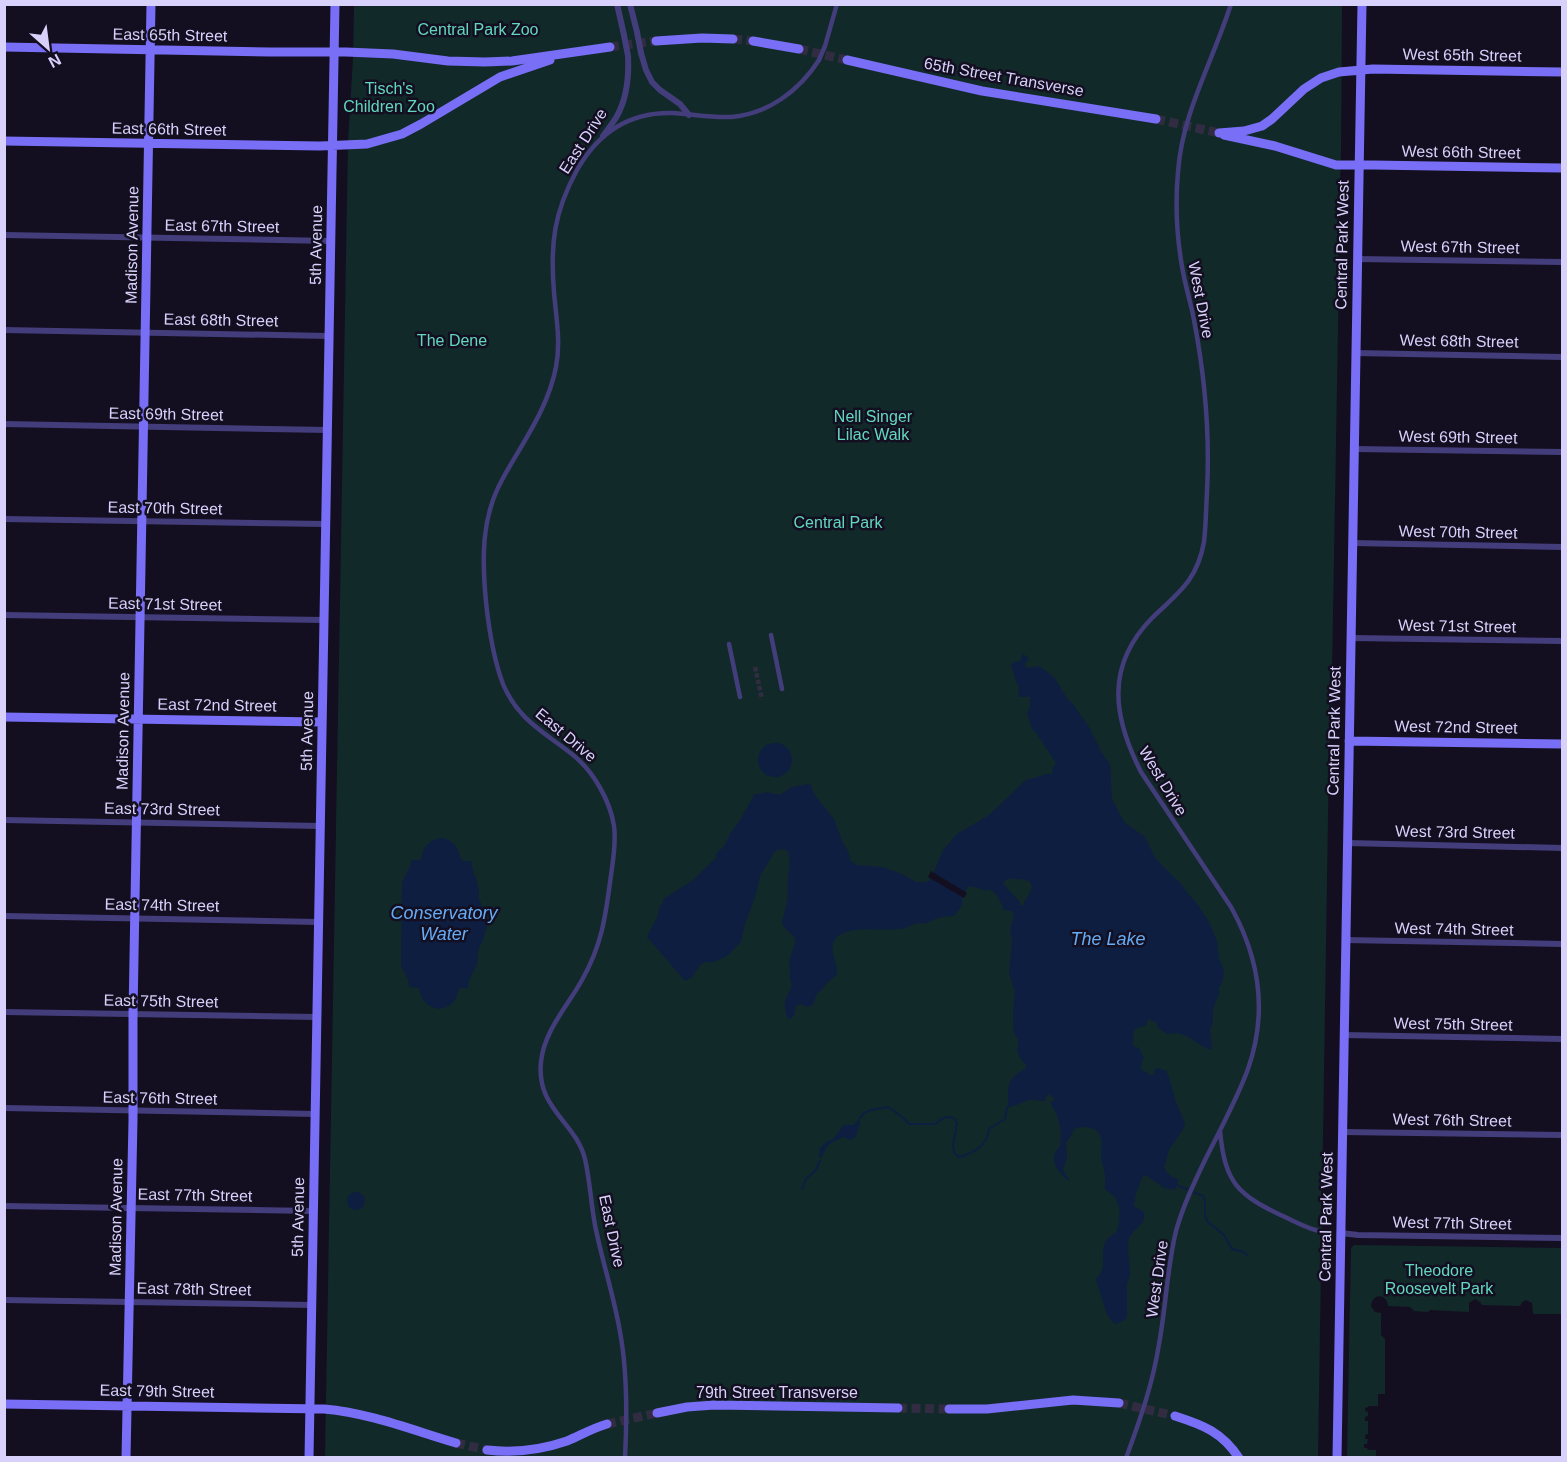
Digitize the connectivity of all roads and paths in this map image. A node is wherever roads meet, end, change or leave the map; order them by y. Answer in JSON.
{"nodes":[{"id":1,"x":151,"y":4,"type":"edge"},
{"id":2,"x":335,"y":4,"type":"edge"},
{"id":3,"x":617,"y":4,"type":"edge"},
{"id":4,"x":630,"y":4,"type":"edge"},
{"id":5,"x":837,"y":4,"type":"edge"},
{"id":6,"x":1231,"y":4,"type":"edge"},
{"id":7,"x":1362,"y":4,"type":"edge"},
{"id":8,"x":733,"y":39,"type":"tunnel mouth"},
{"id":9,"x":656,"y":41,"type":"tunnel mouth"},
{"id":10,"x":753,"y":41,"type":"tunnel mouth"},
{"id":11,"x":4,"y":47,"type":"edge"},
{"id":12,"x":610,"y":47,"type":"tunnel mouth"},
{"id":13,"x":799,"y":49,"type":"tunnel mouth"},
{"id":14,"x":150,"y":50,"type":"junction"},
{"id":15,"x":335,"y":52,"type":"junction"},
{"id":16,"x":572,"y":53,"type":"junction"},
{"id":17,"x":848,"y":60,"type":"tunnel mouth"},
{"id":18,"x":1360,"y":70,"type":"junction"},
{"id":19,"x":1563,"y":72,"type":"edge"},
{"id":20,"x":689,"y":115,"type":"junction"},
{"id":21,"x":1155,"y":118,"type":"tunnel mouth"},
{"id":22,"x":603,"y":136,"type":"junction"},
{"id":23,"x":4,"y":141,"type":"edge"},
{"id":24,"x":148,"y":143,"type":"junction"},
{"id":25,"x":333,"y":146,"type":"junction"},
{"id":26,"x":1359,"y":166,"type":"junction"},
{"id":27,"x":1563,"y":168,"type":"edge"},
{"id":28,"x":4,"y":235,"type":"edge"},
{"id":29,"x":147,"y":238,"type":"junction"},
{"id":30,"x":331,"y":241,"type":"junction"},
{"id":31,"x":1357,"y":259,"type":"junction"},
{"id":32,"x":1563,"y":262,"type":"edge"},
{"id":33,"x":4,"y":330,"type":"edge"},
{"id":34,"x":145,"y":332,"type":"junction"},
{"id":35,"x":329,"y":336,"type":"junction"},
{"id":36,"x":1355,"y":353,"type":"junction"},
{"id":37,"x":1563,"y":357,"type":"edge"},
{"id":38,"x":4,"y":424,"type":"edge"},
{"id":39,"x":144,"y":427,"type":"junction"},
{"id":40,"x":328,"y":430,"type":"junction"},
{"id":41,"x":1354,"y":449,"type":"junction"},
{"id":42,"x":1563,"y":452,"type":"edge"},
{"id":43,"x":4,"y":519,"type":"edge"},
{"id":44,"x":142,"y":521,"type":"junction"},
{"id":45,"x":326,"y":524,"type":"junction"},
{"id":46,"x":1352,"y":543,"type":"junction"},
{"id":47,"x":1563,"y":547,"type":"edge"},
{"id":48,"x":4,"y":615,"type":"edge"},
{"id":49,"x":140,"y":617,"type":"junction"},
{"id":50,"x":324,"y":620,"type":"junction"},
{"id":51,"x":771,"y":635,"type":"dead end"},
{"id":52,"x":1351,"y":638,"type":"junction"},
{"id":53,"x":1563,"y":641,"type":"edge"},
{"id":54,"x":729,"y":644,"type":"dead end"},
{"id":55,"x":782,"y":689,"type":"dead end"},
{"id":56,"x":740,"y":697,"type":"dead end"},
{"id":57,"x":4,"y":717,"type":"edge"},
{"id":58,"x":138,"y":719,"type":"junction"},
{"id":59,"x":322,"y":722,"type":"junction"},
{"id":60,"x":1349,"y":741,"type":"junction"},
{"id":61,"x":1563,"y":744,"type":"edge"},
{"id":62,"x":4,"y":820,"type":"edge"},
{"id":63,"x":136,"y":822,"type":"junction"},
{"id":64,"x":320,"y":826,"type":"junction"},
{"id":65,"x":1347,"y":843,"type":"junction"},
{"id":66,"x":1563,"y":848,"type":"edge"},
{"id":67,"x":4,"y":916,"type":"edge"},
{"id":68,"x":135,"y":918,"type":"junction"},
{"id":69,"x":318,"y":922,"type":"junction"},
{"id":70,"x":1345,"y":940,"type":"junction"},
{"id":71,"x":1563,"y":944,"type":"edge"},
{"id":72,"x":4,"y":1012,"type":"edge"},
{"id":73,"x":133,"y":1014,"type":"junction"},
{"id":74,"x":316,"y":1017,"type":"junction"},
{"id":75,"x":1343,"y":1035,"type":"junction"},
{"id":76,"x":1563,"y":1040,"type":"edge"},
{"id":77,"x":4,"y":1108,"type":"edge"},
{"id":78,"x":133,"y":1111,"type":"junction"},
{"id":79,"x":315,"y":1114,"type":"junction"},
{"id":80,"x":1219,"y":1130,"type":"junction"},
{"id":81,"x":1342,"y":1132,"type":"junction"},
{"id":82,"x":1563,"y":1135,"type":"edge"},
{"id":83,"x":4,"y":1206,"type":"edge"},
{"id":84,"x":131,"y":1208,"type":"junction"},
{"id":85,"x":313,"y":1211,"type":"junction"},
{"id":86,"x":1324,"y":1232,"type":"dead end"},
{"id":87,"x":1341,"y":1233,"type":"junction"},
{"id":88,"x":1563,"y":1238,"type":"edge"},
{"id":89,"x":4,"y":1300,"type":"edge"},
{"id":90,"x":129,"y":1302,"type":"junction"},
{"id":91,"x":311,"y":1305,"type":"junction"},
{"id":92,"x":1119,"y":1403,"type":"tunnel mouth"},
{"id":93,"x":4,"y":1404,"type":"edge"},
{"id":94,"x":128,"y":1406,"type":"junction"},
{"id":95,"x":309,"y":1408,"type":"junction"},
{"id":96,"x":898,"y":1408,"type":"tunnel mouth"},
{"id":97,"x":949,"y":1409,"type":"tunnel mouth"},
{"id":98,"x":657,"y":1413,"type":"tunnel mouth"},
{"id":99,"x":1175,"y":1416,"type":"tunnel mouth"},
{"id":100,"x":607,"y":1424,"type":"tunnel mouth"},
{"id":101,"x":456,"y":1443,"type":"tunnel mouth"},
{"id":102,"x":487,"y":1450,"type":"tunnel mouth"},
{"id":103,"x":126,"y":1458,"type":"edge"},
{"id":104,"x":309,"y":1458,"type":"edge"},
{"id":105,"x":625,"y":1458,"type":"edge"},
{"id":106,"x":1126,"y":1458,"type":"edge"},
{"id":107,"x":1239,"y":1458,"type":"edge"},
{"id":108,"x":1337,"y":1458,"type":"edge"}],
"edges":[{"from":1,"to":14,"type":"main road","name":"Madison Avenue"},
{"from":2,"to":15,"type":"main road","name":"5th Avenue"},
{"from":3,"to":22,"type":"street","name":"East Drive","bridge":true},
{"from":4,"to":20,"type":"street","bridge":true},
{"from":5,"to":20,"type":"street","bridge":true},
{"from":6,"to":80,"type":"street","name":"West Drive"},
{"from":7,"to":18,"type":"main road","name":"Central Park West"},
{"from":8,"to":9,"type":"main road"},
{"from":10,"to":13,"type":"main road"},
{"from":11,"to":14,"type":"main road","name":"East 65th Street"},
{"from":12,"to":16,"type":"main road"},
{"from":14,"to":15,"type":"main road","name":"East 65th Street"},
{"from":14,"to":24,"type":"main road","name":"Madison Avenue"},
{"from":15,"to":16,"type":"main road"},
{"from":15,"to":25,"type":"main road","name":"5th Avenue"},
{"from":16,"to":25,"type":"main road"},
{"from":17,"to":21,"type":"main road","name":"65th Street Transverse"},
{"from":18,"to":19,"type":"main road","name":"West 65th Street"},
{"from":18,"to":26,"type":"main road","name":"Central Park West"},
{"from":18,"to":26,"type":"main road"},
{"from":20,"to":22,"type":"street"},
{"from":22,"to":105,"type":"street","name":"East Drive"},
{"from":23,"to":24,"type":"main road","name":"East 66th Street"},
{"from":24,"to":25,"type":"main road","name":"East 66th Street"},
{"from":24,"to":29,"type":"main road","name":"Madison Avenue"},
{"from":25,"to":30,"type":"main road","name":"5th Avenue"},
{"from":26,"to":27,"type":"main road","name":"West 66th Street"},
{"from":26,"to":31,"type":"main road","name":"Central Park West"},
{"from":28,"to":29,"type":"street","name":"East 67th Street"},
{"from":29,"to":30,"type":"street","name":"East 67th Street"},
{"from":29,"to":34,"type":"main road","name":"Madison Avenue"},
{"from":30,"to":35,"type":"main road","name":"5th Avenue"},
{"from":31,"to":32,"type":"street","name":"West 67th Street"},
{"from":31,"to":36,"type":"main road","name":"Central Park West"},
{"from":33,"to":34,"type":"street","name":"East 68th Street"},
{"from":34,"to":35,"type":"street","name":"East 68th Street"},
{"from":34,"to":39,"type":"main road","name":"Madison Avenue"},
{"from":35,"to":40,"type":"main road","name":"5th Avenue"},
{"from":36,"to":37,"type":"street","name":"West 68th Street"},
{"from":36,"to":41,"type":"main road","name":"Central Park West"},
{"from":38,"to":39,"type":"street","name":"East 69th Street"},
{"from":39,"to":40,"type":"street","name":"East 69th Street"},
{"from":39,"to":44,"type":"main road","name":"Madison Avenue"},
{"from":40,"to":45,"type":"main road","name":"5th Avenue"},
{"from":41,"to":42,"type":"street","name":"West 69th Street"},
{"from":41,"to":46,"type":"main road","name":"Central Park West"},
{"from":43,"to":44,"type":"street","name":"East 70th Street"},
{"from":44,"to":45,"type":"street","name":"East 70th Street"},
{"from":44,"to":49,"type":"main road","name":"Madison Avenue"},
{"from":45,"to":50,"type":"main road","name":"5th Avenue"},
{"from":46,"to":47,"type":"street","name":"West 70th Street"},
{"from":46,"to":52,"type":"main road","name":"Central Park West"},
{"from":48,"to":49,"type":"street","name":"East 71st Street"},
{"from":49,"to":50,"type":"street","name":"East 71st Street"},
{"from":49,"to":58,"type":"main road","name":"Madison Avenue"},
{"from":50,"to":59,"type":"main road","name":"5th Avenue"},
{"from":51,"to":55,"type":"street"},
{"from":52,"to":53,"type":"street","name":"West 71st Street"},
{"from":52,"to":60,"type":"main road","name":"Central Park West"},
{"from":54,"to":56,"type":"street"},
{"from":57,"to":58,"type":"main road","name":"East 72nd Street"},
{"from":58,"to":59,"type":"main road","name":"East 72nd Street"},
{"from":58,"to":63,"type":"main road","name":"Madison Avenue"},
{"from":59,"to":64,"type":"main road","name":"5th Avenue"},
{"from":60,"to":61,"type":"main road","name":"West 72nd Street"},
{"from":60,"to":65,"type":"main road","name":"Central Park West"},
{"from":62,"to":63,"type":"street","name":"East 73rd Street"},
{"from":63,"to":64,"type":"street","name":"East 73rd Street"},
{"from":63,"to":68,"type":"main road","name":"Madison Avenue"},
{"from":64,"to":69,"type":"main road","name":"5th Avenue"},
{"from":65,"to":66,"type":"street","name":"West 73rd Street"},
{"from":65,"to":70,"type":"main road","name":"Central Park West"},
{"from":67,"to":68,"type":"street","name":"East 74th Street"},
{"from":68,"to":69,"type":"street","name":"East 74th Street"},
{"from":68,"to":73,"type":"main road","name":"Madison Avenue"},
{"from":69,"to":74,"type":"main road","name":"5th Avenue"},
{"from":70,"to":71,"type":"street","name":"West 74th Street"},
{"from":70,"to":75,"type":"main road","name":"Central Park West"},
{"from":72,"to":73,"type":"street","name":"East 75th Street"},
{"from":73,"to":74,"type":"street","name":"East 75th Street"},
{"from":73,"to":78,"type":"main road","name":"Madison Avenue"},
{"from":74,"to":79,"type":"main road","name":"5th Avenue"},
{"from":75,"to":76,"type":"street","name":"West 75th Street"},
{"from":75,"to":81,"type":"main road","name":"Central Park West"},
{"from":77,"to":78,"type":"street","name":"East 76th Street"},
{"from":78,"to":79,"type":"street","name":"East 76th Street"},
{"from":78,"to":84,"type":"main road","name":"Madison Avenue"},
{"from":79,"to":85,"type":"main road","name":"5th Avenue"},
{"from":80,"to":86,"type":"street"},
{"from":80,"to":106,"type":"street","name":"West Drive"},
{"from":81,"to":82,"type":"street","name":"West 76th Street"},
{"from":81,"to":87,"type":"main road","name":"Central Park West"},
{"from":83,"to":84,"type":"street","name":"East 77th Street"},
{"from":84,"to":85,"type":"street","name":"East 77th Street"},
{"from":84,"to":90,"type":"main road","name":"Madison Avenue"},
{"from":85,"to":91,"type":"main road","name":"5th Avenue"},
{"from":87,"to":88,"type":"street","name":"West 77th Street"},
{"from":87,"to":108,"type":"main road","name":"Central Park West"},
{"from":89,"to":90,"type":"street","name":"East 78th Street"},
{"from":90,"to":91,"type":"street","name":"East 78th Street"},
{"from":90,"to":94,"type":"main road","name":"Madison Avenue"},
{"from":91,"to":95,"type":"main road","name":"5th Avenue"},
{"from":92,"to":97,"type":"main road"},
{"from":93,"to":94,"type":"main road","name":"East 79th Street"},
{"from":94,"to":95,"type":"main road","name":"East 79th Street"},
{"from":94,"to":103,"type":"main road","name":"Madison Avenue"},
{"from":95,"to":101,"type":"main road"},
{"from":95,"to":104,"type":"main road","name":"5th Avenue"},
{"from":96,"to":98,"type":"main road","name":"79th Street Transverse"},
{"from":99,"to":107,"type":"main road"},
{"from":100,"to":102,"type":"main road"}]}
